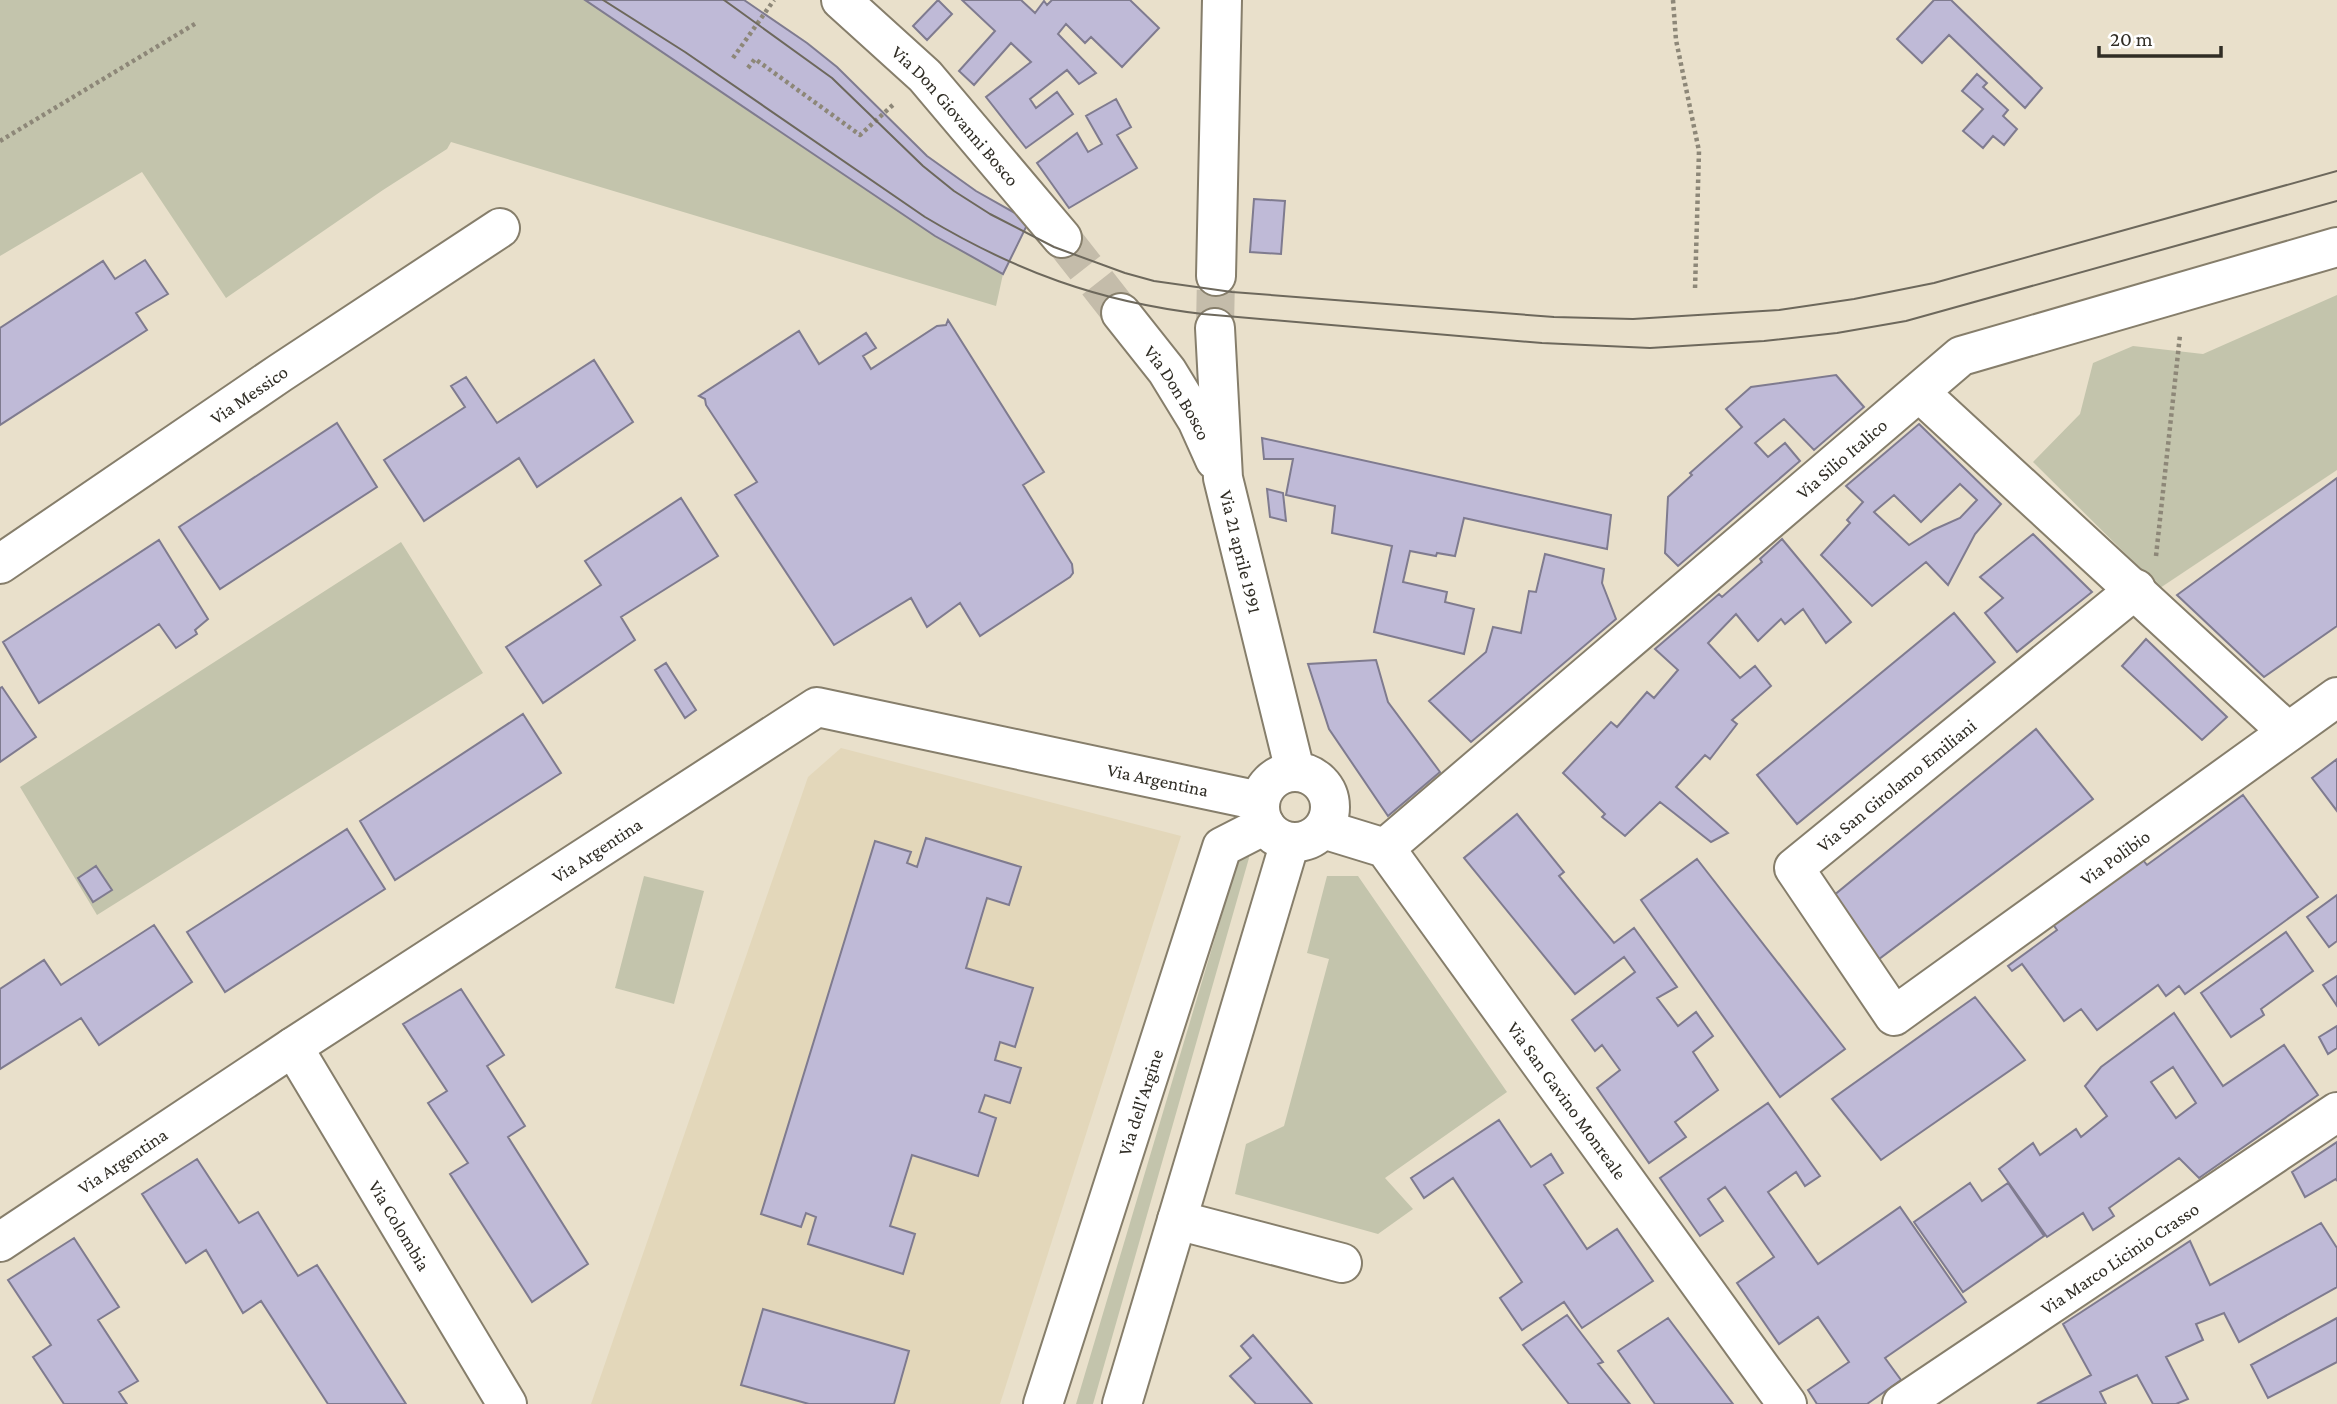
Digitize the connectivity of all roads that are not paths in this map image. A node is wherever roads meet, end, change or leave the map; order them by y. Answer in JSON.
{"nodes":[{"id":1,"x":841,"y":0,"type":"edge"},
{"id":2,"x":1222,"y":0,"type":"edge"},
{"id":3,"x":500,"y":228,"type":"dead end"},
{"id":4,"x":1062,"y":238,"type":"tunnel mouth"},
{"id":5,"x":2337,"y":247,"type":"edge"},
{"id":6,"x":1216,"y":276,"type":"tunnel mouth"},
{"id":7,"x":1121,"y":313,"type":"tunnel mouth"},
{"id":8,"x":1215,"y":328,"type":"tunnel mouth"},
{"id":9,"x":1920,"y":393,"type":"junction"},
{"id":10,"x":1223,"y":478,"type":"junction"},
{"id":11,"x":0,"y":564,"type":"edge"},
{"id":12,"x":2136,"y":589,"type":"junction"},
{"id":13,"x":2337,"y":697,"type":"edge"},
{"id":14,"x":2288,"y":732,"type":"junction"},
{"id":15,"x":1295,"y":771,"type":"junction"},
{"id":16,"x":1285,"y":825,"type":"junction"},
{"id":17,"x":1385,"y":848,"type":"junction"},
{"id":18,"x":1894,"y":1016,"type":"joint"},
{"id":19,"x":293,"y":1047,"type":"junction"},
{"id":20,"x":2337,"y":1112,"type":"edge"},
{"id":21,"x":1177,"y":1220,"type":"junction"},
{"id":22,"x":0,"y":1242,"type":"edge"},
{"id":23,"x":1342,"y":1263,"type":"dead end"},
{"id":24,"x":507,"y":1404,"type":"edge"},
{"id":25,"x":1043,"y":1404,"type":"edge"},
{"id":26,"x":1122,"y":1404,"type":"edge"},
{"id":27,"x":1787,"y":1404,"type":"edge"},
{"id":28,"x":1902,"y":1404,"type":"edge"}],
"edges":[{"from":1,"to":4,"type":"street","name":"Via Don Giovanni Bosco"},
{"from":2,"to":6,"type":"street"},
{"from":3,"to":11,"type":"street","name":"Via Messico"},
{"from":5,"to":9,"type":"street","name":"Via Silio Italico"},
{"from":7,"to":10,"type":"street","name":"Via Don Bosco"},
{"from":8,"to":10,"type":"street","name":"Via 21 aprile 1991"},
{"from":9,"to":12,"type":"street"},
{"from":9,"to":17,"type":"street","name":"Via Silio Italico"},
{"from":10,"to":15,"type":"street","name":"Via 21 aprile 1991"},
{"from":12,"to":14,"type":"street"},
{"from":12,"to":18,"type":"street","name":"Via San Girolamo Emiliani"},
{"from":13,"to":14,"type":"street","name":"Via Polibio"},
{"from":14,"to":18,"type":"street","name":"Via Polibio"},
{"from":15,"to":16,"type":"street"},
{"from":15,"to":16,"type":"street"},
{"from":16,"to":17,"type":"street"},
{"from":16,"to":19,"type":"street","name":"Via Argentina"},
{"from":16,"to":21,"type":"street"},
{"from":16,"to":25,"type":"street","name":"Via dell'Argine"},
{"from":17,"to":27,"type":"street","name":"Via San Gavino Monreale"},
{"from":19,"to":22,"type":"street","name":"Via Argentina"},
{"from":19,"to":24,"type":"street","name":"Via Colombia"},
{"from":20,"to":28,"type":"street","name":"Via Marco Licinio Crasso"},
{"from":21,"to":23,"type":"street"},
{"from":21,"to":26,"type":"street"}]}
